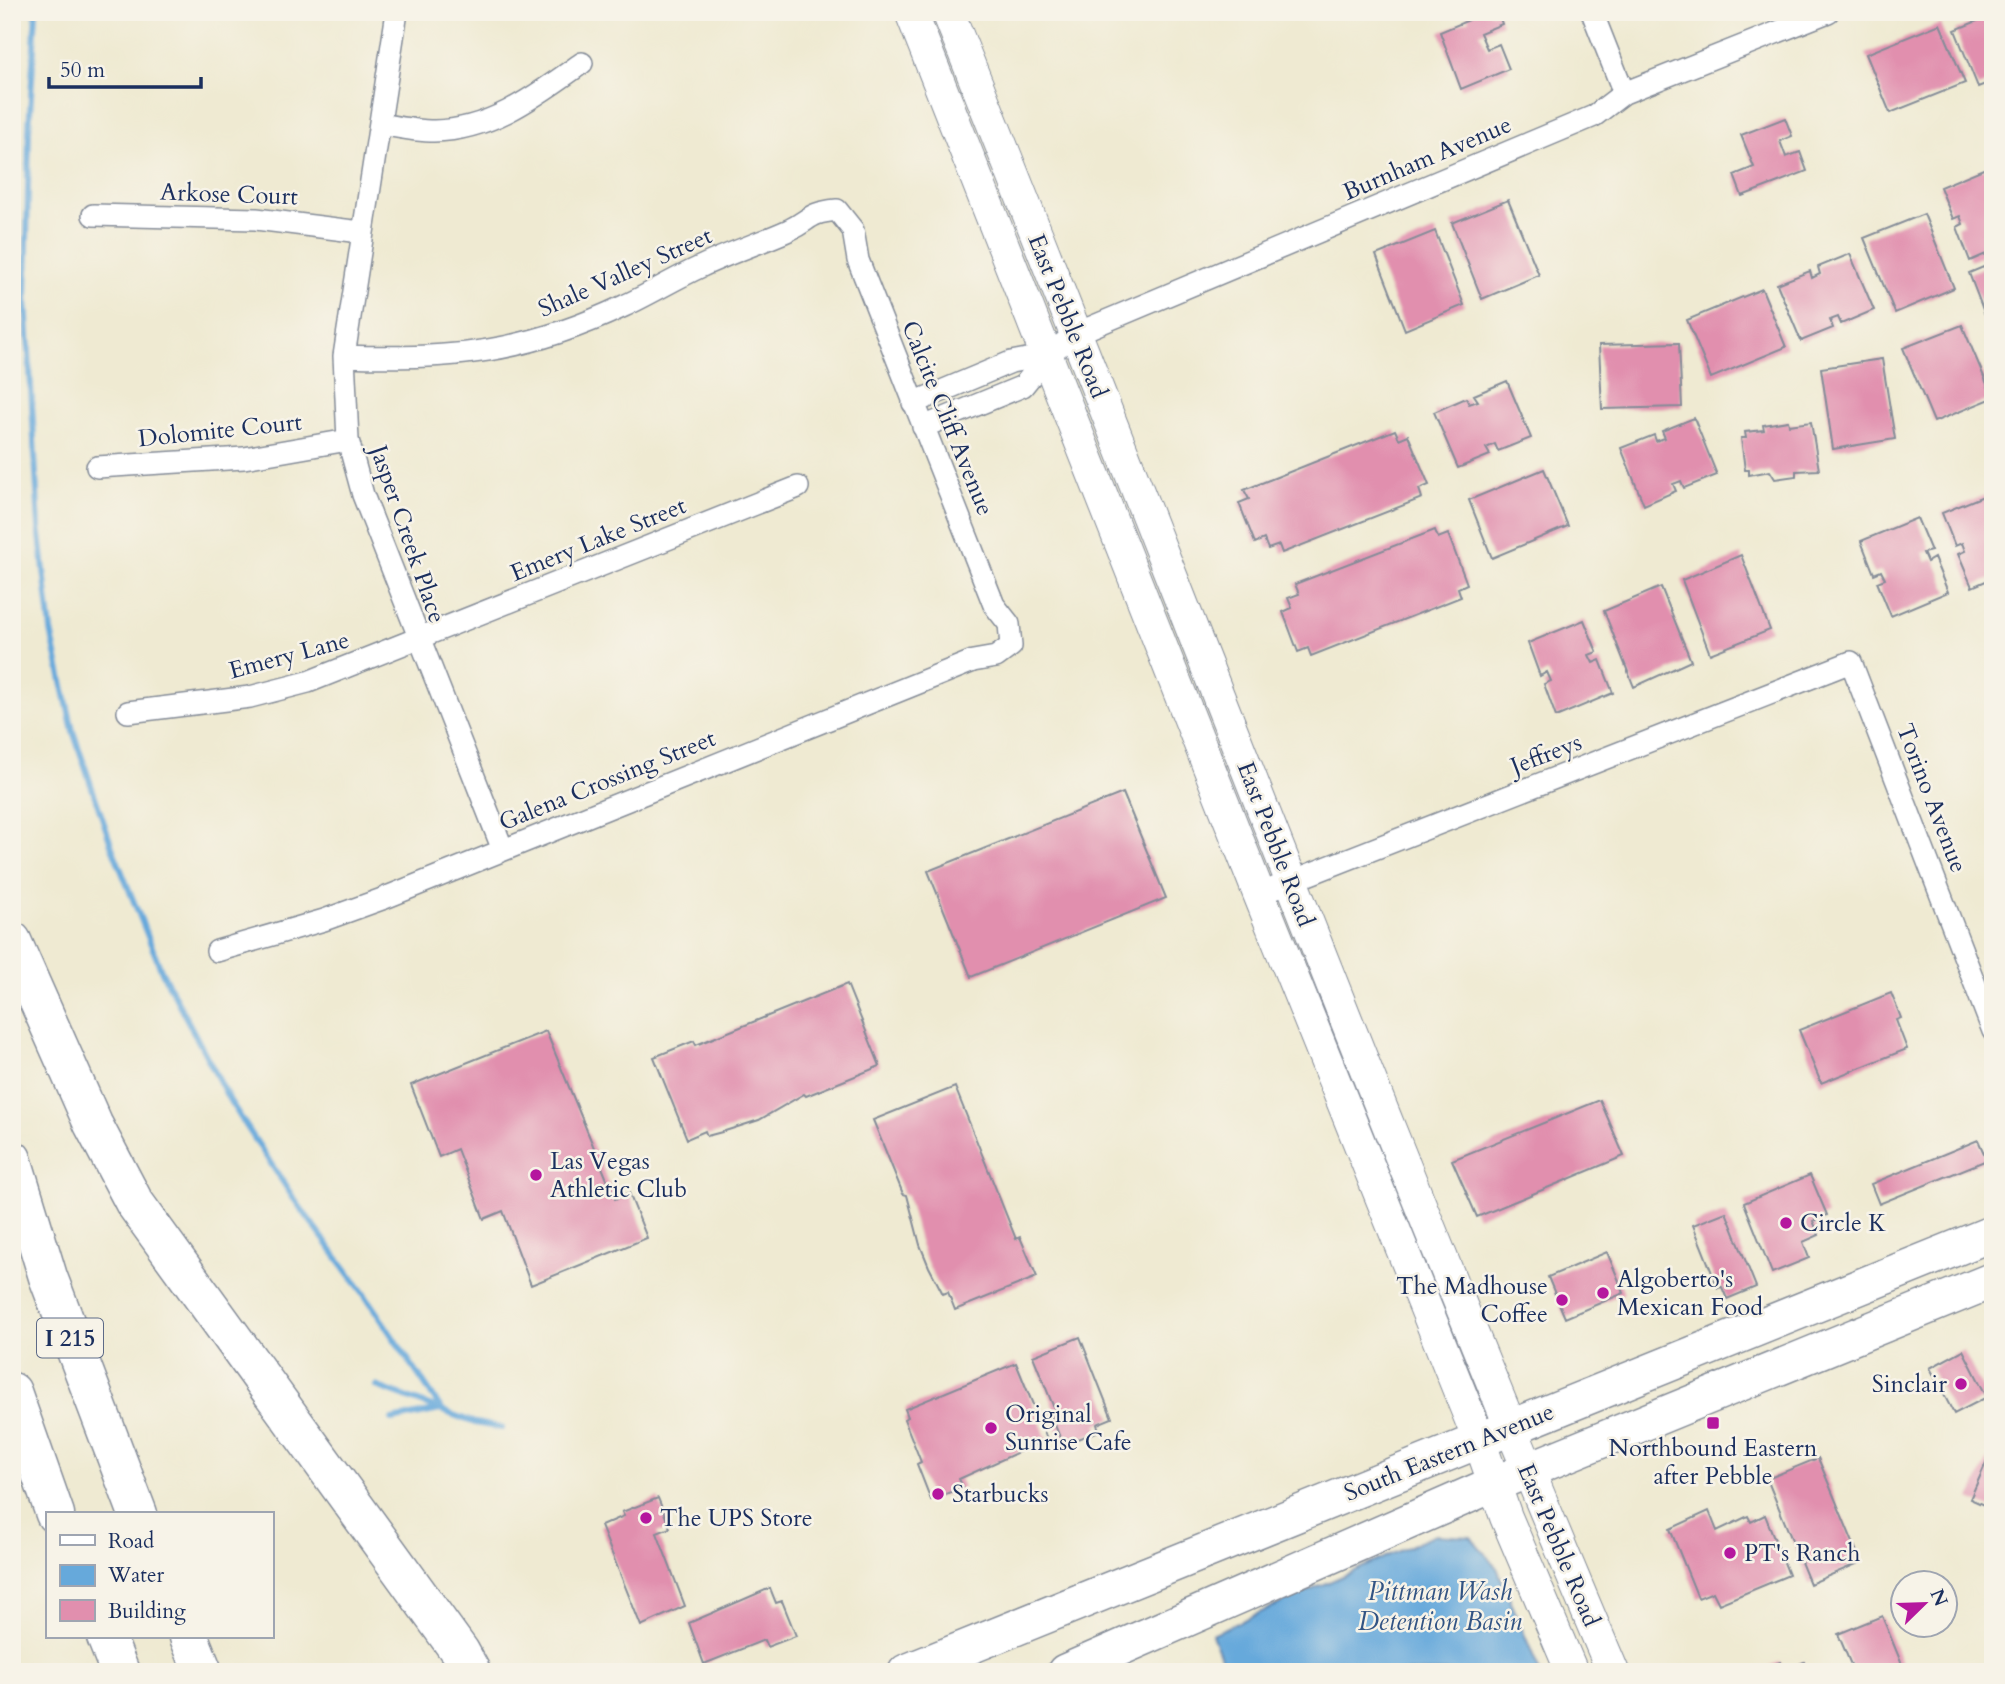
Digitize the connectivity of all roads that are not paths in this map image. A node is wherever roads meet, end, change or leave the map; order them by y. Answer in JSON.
{"nodes":[{"id":1,"x":397,"y":12,"type":"edge"},
{"id":2,"x":911,"y":12,"type":"edge"},
{"id":3,"x":948,"y":12,"type":"edge"},
{"id":4,"x":1592,"y":12,"type":"edge"},
{"id":5,"x":1828,"y":12,"type":"edge"},
{"id":6,"x":582,"y":63,"type":"dead end"},
{"id":7,"x":1624,"y":93,"type":"junction"},
{"id":8,"x":380,"y":124,"type":"junction"},
{"id":9,"x":837,"y":210,"type":"joint"},
{"id":10,"x":93,"y":215,"type":"dead end"},
{"id":11,"x":361,"y":232,"type":"junction"},
{"id":12,"x":1075,"y":334,"type":"junction"},
{"id":13,"x":1048,"y":355,"type":"junction"},
{"id":14,"x":344,"y":356,"type":"junction"},
{"id":15,"x":913,"y":403,"type":"junction"},
{"id":16,"x":923,"y":427,"type":"junction"},
{"id":17,"x":348,"y":440,"type":"junction"},
{"id":18,"x":97,"y":467,"type":"dead end"},
{"id":19,"x":798,"y":487,"type":"dead end"},
{"id":20,"x":418,"y":641,"type":"junction"},
{"id":21,"x":1011,"y":646,"type":"joint"},
{"id":22,"x":1851,"y":662,"type":"joint"},
{"id":23,"x":128,"y":712,"type":"dead end"},
{"id":24,"x":503,"y":850,"type":"junction"},
{"id":25,"x":1291,"y":883,"type":"junction"},
{"id":26,"x":1259,"y":894,"type":"junction"},
{"id":27,"x":12,"y":942,"type":"edge"},
{"id":28,"x":217,"y":951,"type":"dead end"},
{"id":29,"x":1993,"y":1031,"type":"edge"},
{"id":30,"x":12,"y":1159,"type":"edge"},
{"id":31,"x":1993,"y":1233,"type":"edge"},
{"id":32,"x":1993,"y":1280,"type":"edge"},
{"id":33,"x":12,"y":1392,"type":"edge"},
{"id":34,"x":1495,"y":1433,"type":"junction"},
{"id":35,"x":1528,"y":1471,"type":"junction"},
{"id":36,"x":1494,"y":1484,"type":"junction"},
{"id":37,"x":54,"y":1512,"type":"edge"},
{"id":38,"x":137,"y":1512,"type":"edge"},
{"id":39,"x":1076,"y":1603,"type":"junction"},
{"id":40,"x":106,"y":1638,"type":"edge"},
{"id":41,"x":188,"y":1638,"type":"edge"},
{"id":42,"x":471,"y":1665,"type":"edge"},
{"id":43,"x":911,"y":1671,"type":"edge"},
{"id":44,"x":120,"y":1672,"type":"edge"},
{"id":45,"x":203,"y":1672,"type":"edge"},
{"id":46,"x":966,"y":1672,"type":"edge"},
{"id":47,"x":1065,"y":1672,"type":"edge"},
{"id":48,"x":1572,"y":1672,"type":"edge"},
{"id":49,"x":1613,"y":1672,"type":"edge"}],
"edges":[{"from":1,"to":8,"type":"street","name":"Jasper Creek Place"},
{"from":2,"to":13,"type":"main road","name":"East Pebble Road"},
{"from":3,"to":12,"type":"main road","name":"East Pebble Road"},
{"from":4,"to":7,"type":"street"},
{"from":5,"to":7,"type":"street","name":"Burnham Avenue"},
{"from":6,"to":8,"type":"street"},
{"from":7,"to":12,"type":"street","name":"Burnham Avenue"},
{"from":8,"to":11,"type":"street","name":"Jasper Creek Place"},
{"from":9,"to":14,"type":"street","name":"Shale Valley Street"},
{"from":9,"to":15,"type":"street","name":"Calcite Cliff Avenue"},
{"from":10,"to":11,"type":"street","name":"Arkose Court"},
{"from":11,"to":14,"type":"street","name":"Jasper Creek Place"},
{"from":12,"to":13,"type":"street","name":"Burnham Avenue"},
{"from":12,"to":25,"type":"main road","name":"East Pebble Road"},
{"from":13,"to":15,"type":"street"},
{"from":13,"to":16,"type":"street"},
{"from":13,"to":26,"type":"main road","name":"East Pebble Road"},
{"from":14,"to":17,"type":"street","name":"Jasper Creek Place"},
{"from":15,"to":16,"type":"street","name":"Calcite Cliff Avenue"},
{"from":16,"to":21,"type":"street","name":"Calcite Cliff Avenue"},
{"from":17,"to":18,"type":"street","name":"Dolomite Court"},
{"from":17,"to":20,"type":"street","name":"Jasper Creek Place"},
{"from":19,"to":20,"type":"street","name":"Emery Lake Street"},
{"from":20,"to":23,"type":"street","name":"Emery Lane"},
{"from":20,"to":24,"type":"street","name":"Jasper Creek Place"},
{"from":21,"to":24,"type":"street","name":"Galena Crossing Street"},
{"from":22,"to":25,"type":"street","name":"Jeffreys"},
{"from":22,"to":29,"type":"street","name":"Torino Avenue"},
{"from":24,"to":28,"type":"street","name":"Galena Crossing Street"},
{"from":25,"to":26,"type":"street","name":"Jeffreys"},
{"from":25,"to":34,"type":"main road","name":"East Pebble Road"},
{"from":26,"to":34,"type":"main road","name":"East Pebble Road"},
{"from":27,"to":42,"type":"highway"},
{"from":30,"to":38,"type":"highway","number":"I 215"},
{"from":31,"to":34,"type":"main road","name":"South Eastern Avenue"},
{"from":32,"to":35,"type":"main road","name":"South Eastern Avenue"},
{"from":33,"to":37,"type":"highway"},
{"from":34,"to":35,"type":"main road","name":"East Pebble Road"},
{"from":34,"to":36,"type":"main road","name":"East Pebble Road"},
{"from":34,"to":39,"type":"main road","name":"South Eastern Avenue"},
{"from":35,"to":36,"type":"main road","name":"South Eastern Avenue"},
{"from":35,"to":49,"type":"main road","name":"East Pebble Road"},
{"from":36,"to":47,"type":"main road","name":"South Eastern Avenue"},
{"from":36,"to":48,"type":"main road","name":"East Pebble Road"},
{"from":39,"to":43,"type":"main road","name":"South Eastern Avenue"},
{"from":39,"to":46,"type":"main road"},
{"from":40,"to":44,"type":"highway"},
{"from":41,"to":45,"type":"highway"}]}
